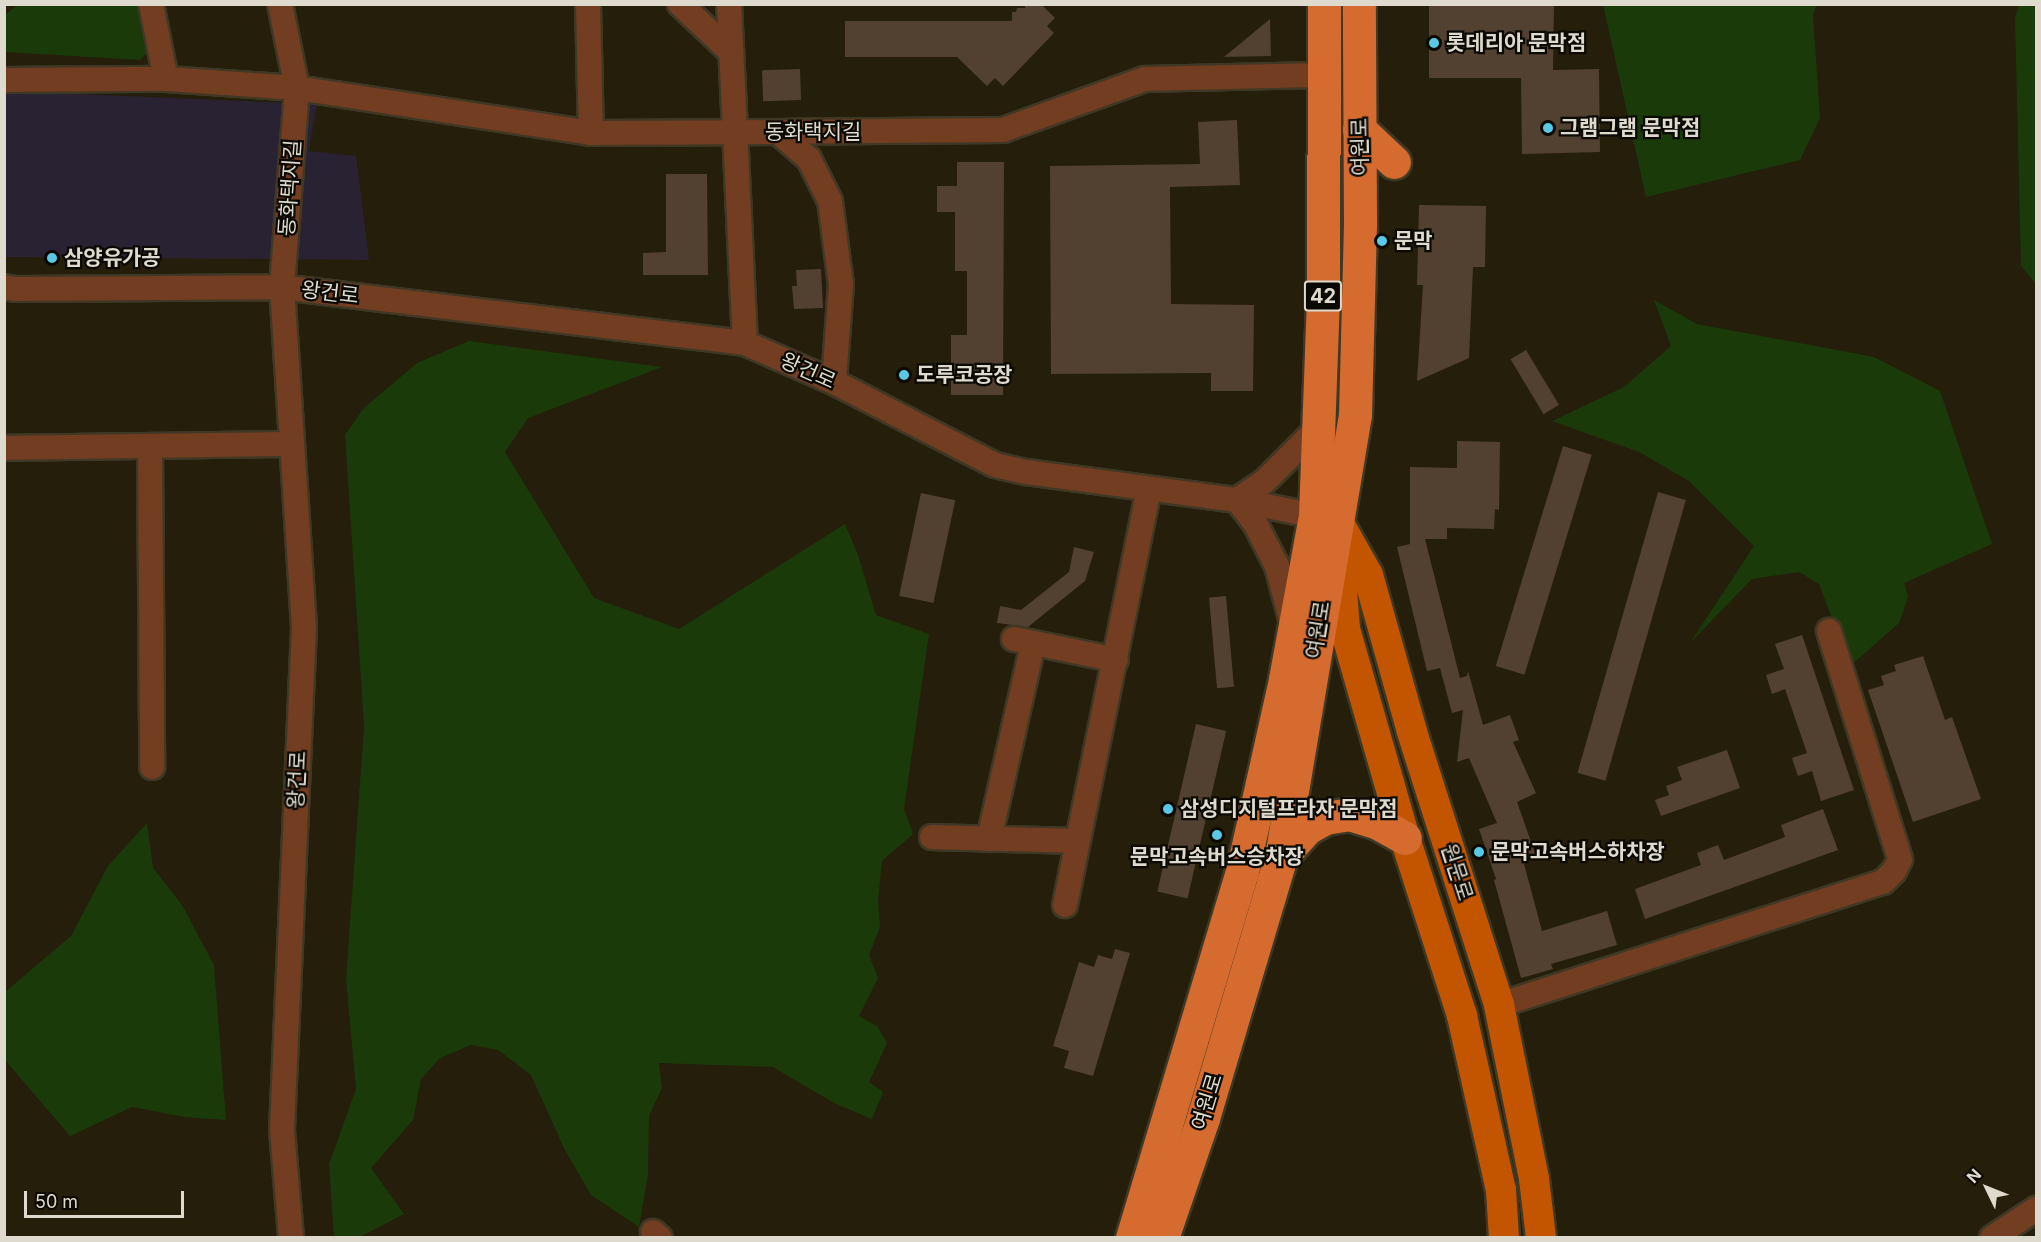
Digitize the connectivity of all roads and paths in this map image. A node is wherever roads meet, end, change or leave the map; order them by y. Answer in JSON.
{"nodes":[{"id":1,"x":152,"y":4,"type":"edge"},
{"id":2,"x":280,"y":4,"type":"edge"},
{"id":3,"x":588,"y":4,"type":"edge"},
{"id":4,"x":680,"y":4,"type":"edge"},
{"id":5,"x":729,"y":4,"type":"edge"},
{"id":6,"x":1324,"y":4,"type":"edge"},
{"id":7,"x":1359,"y":4,"type":"edge"},
{"id":8,"x":730,"y":52,"type":"junction"},
{"id":9,"x":1359,"y":74,"type":"junction"},
{"id":10,"x":1323,"y":75,"type":"junction"},
{"id":11,"x":166,"y":79,"type":"junction"},
{"id":12,"x":4,"y":80,"type":"edge"},
{"id":13,"x":297,"y":88,"type":"junction"},
{"id":14,"x":1359,"y":129,"type":"junction"},
{"id":15,"x":735,"y":132,"type":"junction"},
{"id":16,"x":778,"y":132,"type":"junction"},
{"id":17,"x":591,"y":133,"type":"junction"},
{"id":18,"x":1394,"y":162,"type":"dead end"},
{"id":19,"x":4,"y":287,"type":"edge"},
{"id":20,"x":282,"y":287,"type":"junction"},
{"id":21,"x":745,"y":343,"type":"junction"},
{"id":22,"x":834,"y":382,"type":"junction"},
{"id":23,"x":1318,"y":428,"type":"junction"},
{"id":24,"x":292,"y":444,"type":"junction"},
{"id":25,"x":150,"y":446,"type":"junction"},
{"id":26,"x":4,"y":448,"type":"edge"},
{"id":27,"x":1149,"y":489,"type":"junction"},
{"id":28,"x":1237,"y":500,"type":"junction"},
{"id":29,"x":1326,"y":517,"type":"junction"},
{"id":30,"x":1294,"y":631,"type":"junction"},
{"id":31,"x":1829,"y":631,"type":"dead end"},
{"id":32,"x":1116,"y":660,"type":"junction"},
{"id":33,"x":152,"y":767,"type":"dead end"},
{"id":34,"x":932,"y":837,"type":"dead end"},
{"id":35,"x":1405,"y":838,"type":"junction"},
{"id":36,"x":989,"y":839,"type":"junction"},
{"id":37,"x":1076,"y":841,"type":"junction"},
{"id":38,"x":1281,"y":857,"type":"junction"},
{"id":39,"x":1065,"y":905,"type":"dead end"},
{"id":40,"x":1499,"y":1005,"type":"junction"},
{"id":41,"x":1462,"y":1016,"type":"junction"},
{"id":42,"x":2037,"y":1209,"type":"edge"},
{"id":43,"x":291,"y":1238,"type":"edge"},
{"id":44,"x":1132,"y":1238,"type":"edge"},
{"id":45,"x":1162,"y":1238,"type":"edge"},
{"id":46,"x":1504,"y":1238,"type":"edge"},
{"id":47,"x":1541,"y":1238,"type":"edge"},
{"id":48,"x":1992,"y":1238,"type":"edge"}],
"edges":[{"from":1,"to":11,"type":"street"},
{"from":2,"to":13,"type":"street","name":"동화택지길"},
{"from":3,"to":17,"type":"street"},
{"from":4,"to":8,"type":"street"},
{"from":5,"to":8,"type":"street"},
{"from":6,"to":10,"type":"highway","name":"여원로","number":"42"},
{"from":7,"to":9,"type":"highway","name":"여원로","number":"42"},
{"from":8,"to":15,"type":"street"},
{"from":9,"to":10,"type":"highway"},
{"from":9,"to":14,"type":"highway","name":"여원로","number":"42"},
{"from":10,"to":16,"type":"street","name":"동화택지길"},
{"from":10,"to":23,"type":"highway","name":"여원로","number":"42"},
{"from":11,"to":12,"type":"street","name":"동화택지길"},
{"from":11,"to":13,"type":"street","name":"동화택지길"},
{"from":13,"to":17,"type":"street","name":"동화택지길"},
{"from":13,"to":20,"type":"street","name":"동화택지길"},
{"from":14,"to":18,"type":"highway"},
{"from":14,"to":29,"type":"highway","name":"여원로","number":"42"},
{"from":15,"to":16,"type":"street","name":"동화택지길"},
{"from":15,"to":17,"type":"street","name":"동화택지길"},
{"from":15,"to":21,"type":"street"},
{"from":16,"to":22,"type":"street"},
{"from":19,"to":20,"type":"street","name":"왕건로"},
{"from":20,"to":21,"type":"street","name":"왕건로"},
{"from":20,"to":24,"type":"street","name":"왕건로"},
{"from":21,"to":22,"type":"street","name":"왕건로"},
{"from":22,"to":27,"type":"street","name":"왕건로"},
{"from":23,"to":28,"type":"street"},
{"from":23,"to":29,"type":"highway","name":"여원로","number":"42"},
{"from":24,"to":25,"type":"street"},
{"from":24,"to":43,"type":"street","name":"왕건로"},
{"from":25,"to":26,"type":"street"},
{"from":25,"to":33,"type":"street"},
{"from":27,"to":28,"type":"street","name":"왕건로"},
{"from":27,"to":32,"type":"street"},
{"from":28,"to":29,"type":"street","name":"왕건로"},
{"from":28,"to":30,"type":"street"},
{"from":29,"to":30,"type":"highway","name":"여원로","number":"42"},
{"from":29,"to":35,"type":"main road","name":"원문로"},
{"from":29,"to":38,"type":"highway","name":"여원로","number":"42"},
{"from":29,"to":40,"type":"main road","name":"원문로"},
{"from":30,"to":44,"type":"highway","name":"여원로","number":"42"},
{"from":31,"to":40,"type":"street"},
{"from":32,"to":36,"type":"street"},
{"from":32,"to":37,"type":"street"},
{"from":34,"to":36,"type":"street"},
{"from":35,"to":38,"type":"highway"},
{"from":35,"to":41,"type":"main road","name":"원문로"},
{"from":36,"to":37,"type":"street"},
{"from":37,"to":39,"type":"street"},
{"from":38,"to":45,"type":"highway","name":"여원로","number":"42"},
{"from":40,"to":41,"type":"main road"},
{"from":40,"to":47,"type":"main road","name":"원문로"},
{"from":41,"to":46,"type":"main road","name":"원문로"},
{"from":42,"to":48,"type":"street"}]}
